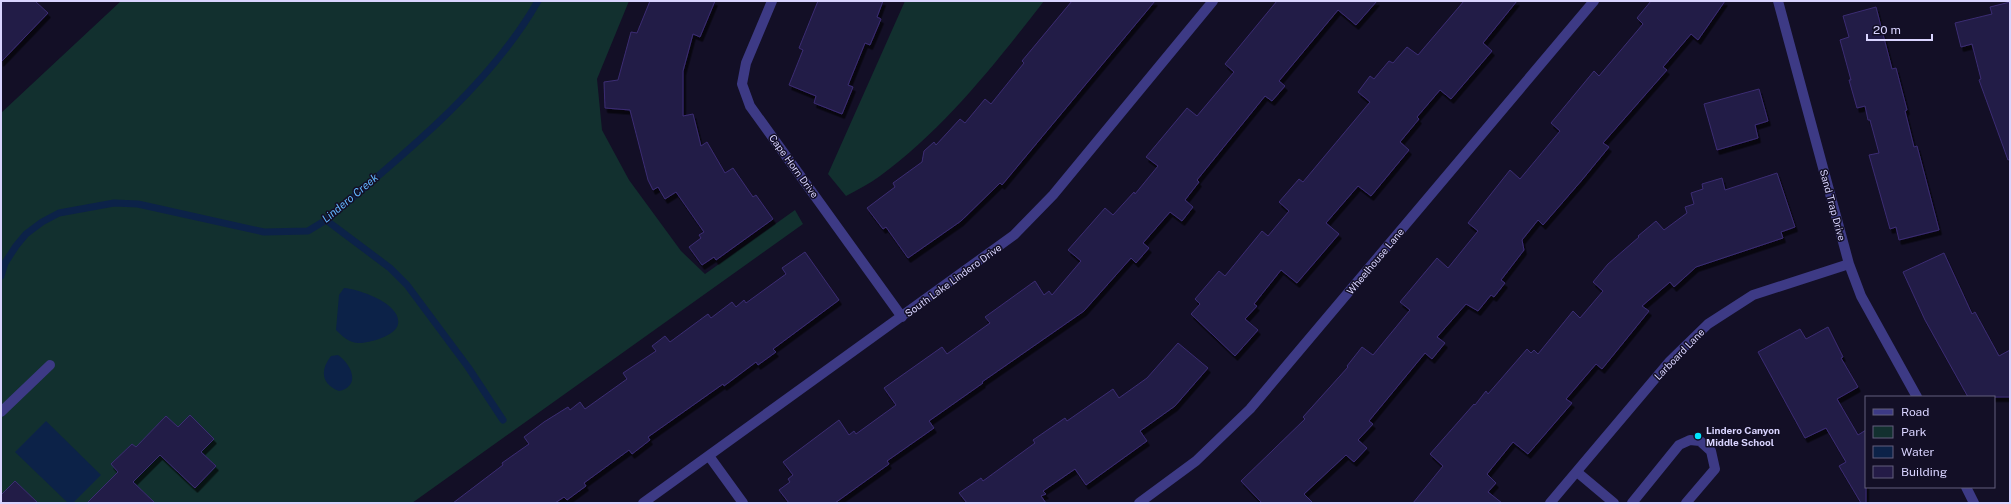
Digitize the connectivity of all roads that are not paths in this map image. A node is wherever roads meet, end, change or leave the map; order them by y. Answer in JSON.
{"nodes":[{"id":1,"x":772,"y":1,"type":"edge"},
{"id":2,"x":1213,"y":1,"type":"edge"},
{"id":3,"x":1594,"y":1,"type":"edge"},
{"id":4,"x":1778,"y":1,"type":"edge"},
{"id":5,"x":1849,"y":264,"type":"junction"},
{"id":6,"x":902,"y":317,"type":"junction"},
{"id":7,"x":50,"y":365,"type":"dead end"},
{"id":8,"x":1915,"y":396,"type":"edge"},
{"id":9,"x":1,"y":412,"type":"edge"},
{"id":10,"x":709,"y":456,"type":"junction"},
{"id":11,"x":1577,"y":472,"type":"junction"},
{"id":12,"x":1966,"y":488,"type":"edge"},
{"id":13,"x":643,"y":503,"type":"edge"},
{"id":14,"x":743,"y":503,"type":"edge"},
{"id":15,"x":1139,"y":503,"type":"edge"},
{"id":16,"x":1550,"y":503,"type":"edge"},
{"id":17,"x":1614,"y":503,"type":"edge"},
{"id":18,"x":1632,"y":503,"type":"edge"},
{"id":19,"x":1686,"y":503,"type":"edge"},
{"id":20,"x":1974,"y":503,"type":"edge"}],
"edges":[{"from":1,"to":6,"type":"street","name":"Cape Horn Drive"},
{"from":2,"to":6,"type":"street","name":"South Lake Lindero Drive"},
{"from":3,"to":15,"type":"street","name":"Wheelhouse Lane"},
{"from":4,"to":5,"type":"street","name":"Sand Trap Drive"},
{"from":5,"to":8,"type":"street","name":"Sand Trap Drive"},
{"from":5,"to":11,"type":"street","name":"Larboard Lane"},
{"from":6,"to":10,"type":"street","name":"South Lake Lindero Drive"},
{"from":7,"to":9,"type":"street"},
{"from":10,"to":13,"type":"street","name":"South Lake Lindero Drive"},
{"from":10,"to":14,"type":"street"},
{"from":11,"to":16,"type":"street","name":"Larboard Lane"},
{"from":11,"to":17,"type":"street"},
{"from":12,"to":20,"type":"street"},
{"from":18,"to":19,"type":"street"}]}
